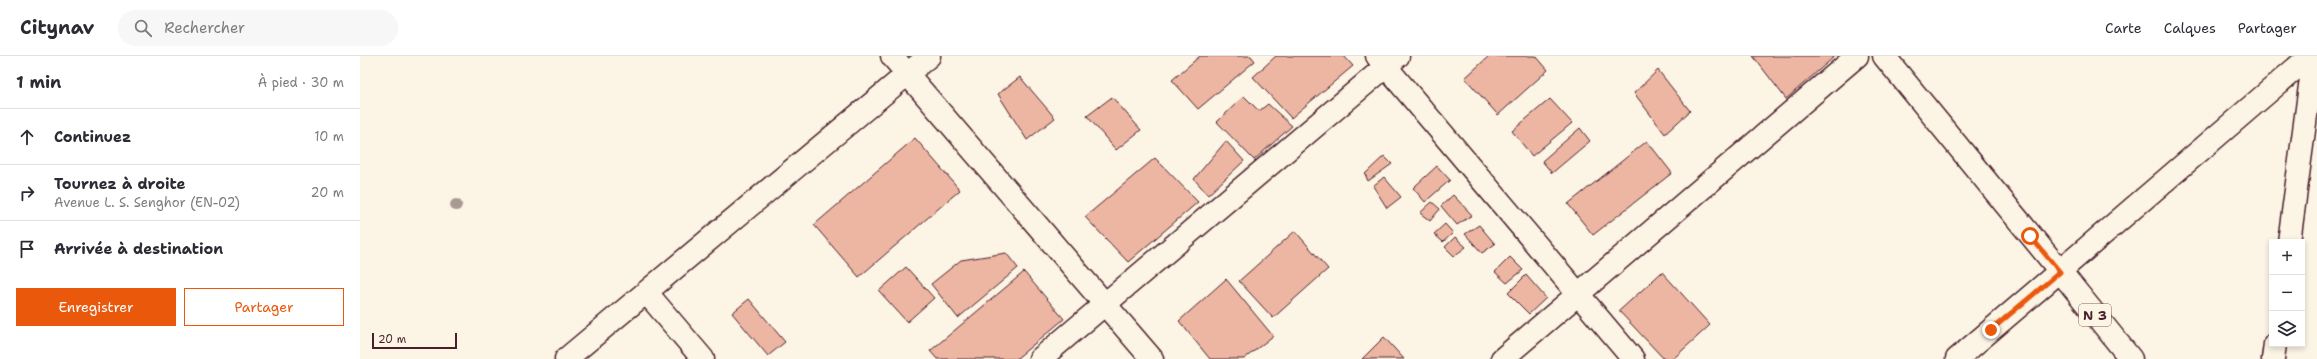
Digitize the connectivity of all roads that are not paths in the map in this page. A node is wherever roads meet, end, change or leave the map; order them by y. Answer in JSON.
{"nodes":[{"id":1,"x":892,"y":56,"type":"edge"},
{"id":2,"x":929,"y":56,"type":"edge"},
{"id":3,"x":1858,"y":56,"type":"edge"},
{"id":4,"x":1884,"y":56,"type":"edge"},
{"id":5,"x":2310,"y":56,"type":"edge"},
{"id":6,"x":2314,"y":56,"type":"edge"},
{"id":7,"x":1387,"y":59,"type":"edge"},
{"id":8,"x":907,"y":74,"type":"junction"},
{"id":9,"x":2289,"y":239,"type":"edge"},
{"id":10,"x":2060,"y":272,"type":"junction"},
{"id":11,"x":646,"y":292,"type":"junction"},
{"id":12,"x":1578,"y":294,"type":"junction"},
{"id":13,"x":1105,"y":304,"type":"junction"},
{"id":14,"x":2275,"y":347,"type":"edge"},
{"id":15,"x":566,"y":359,"type":"edge"},
{"id":16,"x":703,"y":359,"type":"edge"},
{"id":17,"x":1040,"y":359,"type":"edge"},
{"id":18,"x":1152,"y":359,"type":"edge"},
{"id":19,"x":1502,"y":359,"type":"edge"},
{"id":20,"x":1633,"y":359,"type":"edge"},
{"id":21,"x":1957,"y":359,"type":"edge"},
{"id":22,"x":2131,"y":359,"type":"edge"},
{"id":23,"x":2273,"y":359,"type":"edge"}],
"edges":[{"from":1,"to":8,"type":"street"},
{"from":2,"to":8,"type":"street"},
{"from":3,"to":12,"type":"street"},
{"from":4,"to":10,"type":"street"},
{"from":5,"to":10,"type":"street"},
{"from":6,"to":9,"type":"street"},
{"from":7,"to":12,"type":"street"},
{"from":7,"to":13,"type":"street"},
{"from":8,"to":11,"type":"street"},
{"from":8,"to":13,"type":"street"},
{"from":10,"to":21,"type":"street"},
{"from":10,"to":22,"type":"street","number":"N 3"},
{"from":11,"to":15,"type":"street"},
{"from":11,"to":16,"type":"street"},
{"from":12,"to":19,"type":"street"},
{"from":12,"to":20,"type":"street"},
{"from":13,"to":17,"type":"street"},
{"from":13,"to":18,"type":"street"},
{"from":14,"to":23,"type":"street"}]}
